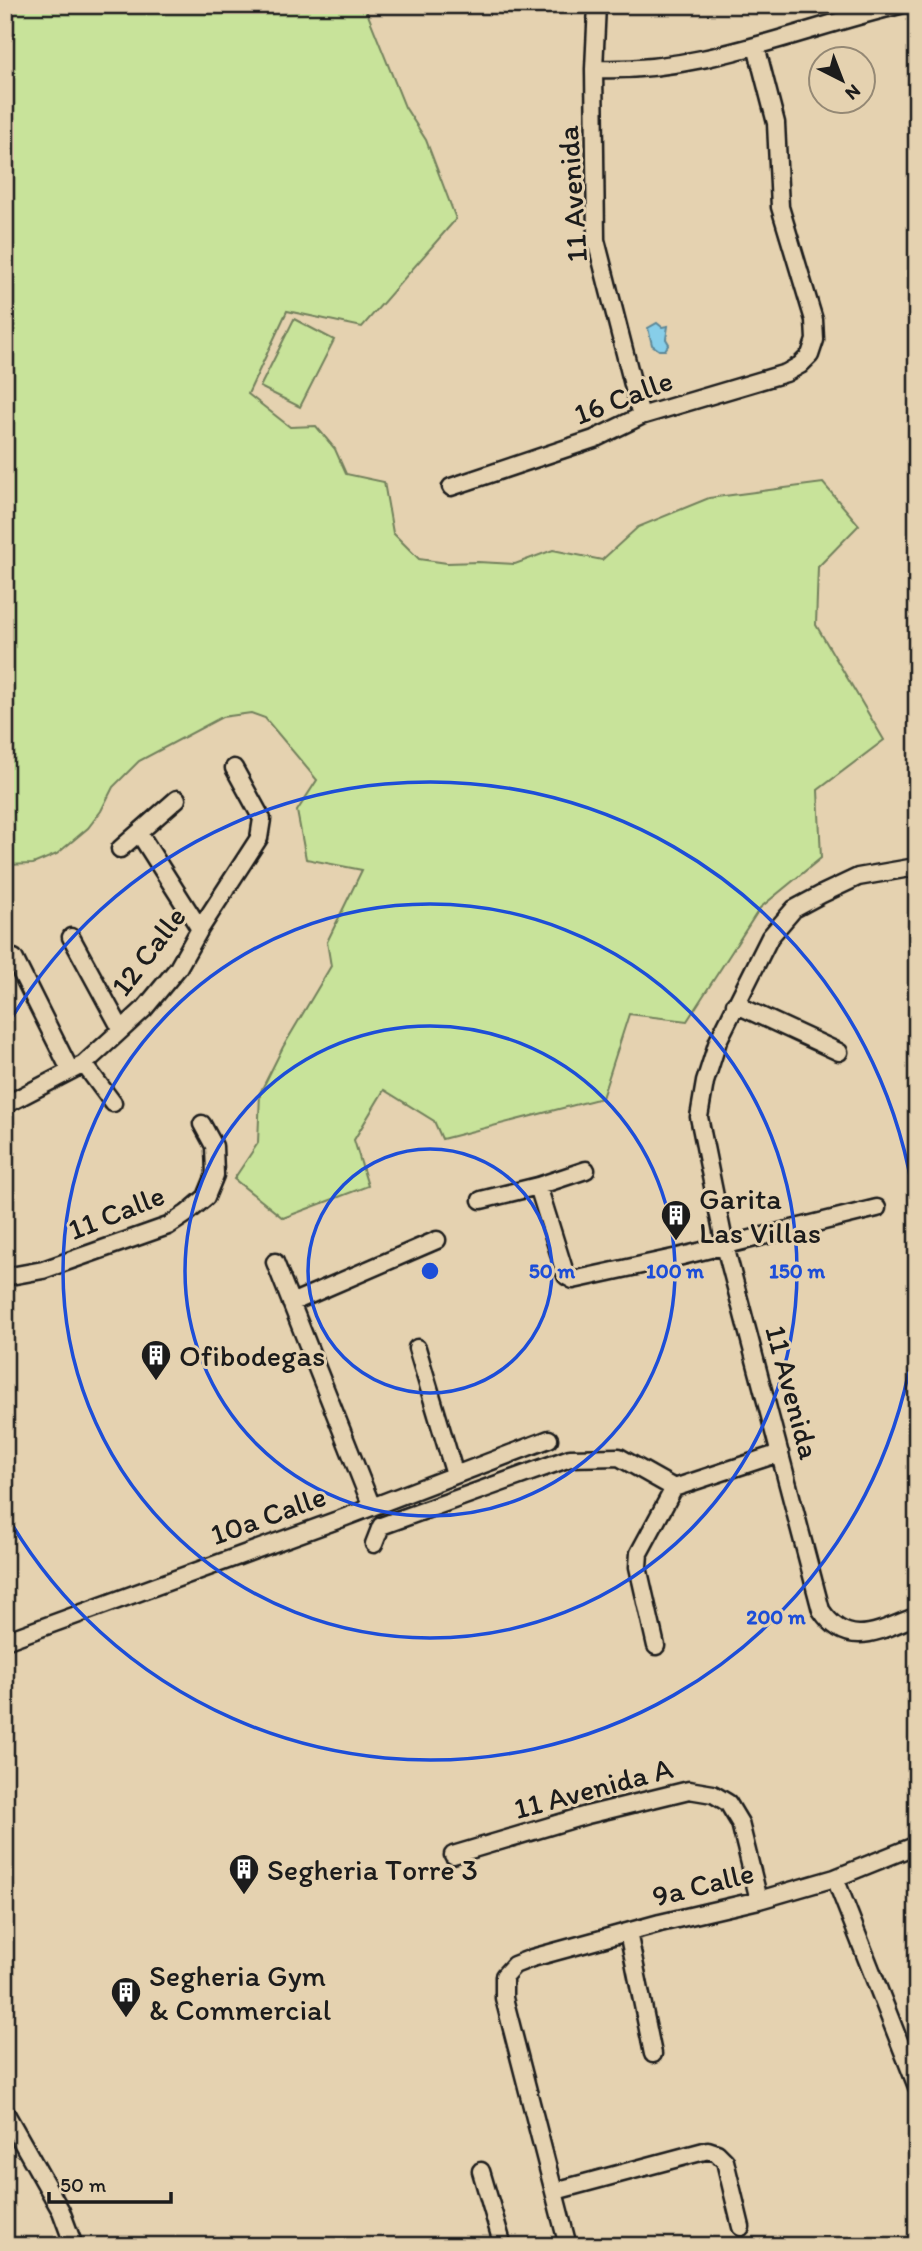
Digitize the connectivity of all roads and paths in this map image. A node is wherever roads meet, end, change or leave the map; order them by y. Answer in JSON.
{"nodes":[{"id":1,"x":597,"y":5,"type":"edge"},
{"id":2,"x":900,"y":5,"type":"edge"},
{"id":3,"x":756,"y":46,"type":"junction"},
{"id":4,"x":594,"y":69,"type":"junction"},
{"id":5,"x":641,"y":416,"type":"junction"},
{"id":6,"x":451,"y":487,"type":"dead end"},
{"id":7,"x":234,"y":768,"type":"dead end"},
{"id":8,"x":177,"y":799,"type":"dead end"},
{"id":9,"x":139,"y":832,"type":"junction"},
{"id":10,"x":120,"y":849,"type":"dead end"},
{"id":11,"x":917,"y":870,"type":"edge"},
{"id":12,"x":200,"y":929,"type":"junction"},
{"id":13,"x":71,"y":937,"type":"dead end"},
{"id":14,"x":14,"y":958,"type":"dead end"},
{"id":15,"x":736,"y":1004,"type":"junction"},
{"id":16,"x":121,"y":1029,"type":"junction"},
{"id":17,"x":839,"y":1052,"type":"dead end"},
{"id":18,"x":77,"y":1067,"type":"junction"},
{"id":19,"x":113,"y":1103,"type":"dead end"},
{"id":20,"x":5,"y":1105,"type":"edge"},
{"id":21,"x":202,"y":1124,"type":"dead end"},
{"id":22,"x":586,"y":1170,"type":"dead end"},
{"id":23,"x":538,"y":1186,"type":"junction"},
{"id":24,"x":481,"y":1200,"type":"dead end"},
{"id":25,"x":877,"y":1208,"type":"dead end"},
{"id":26,"x":437,"y":1240,"type":"dead end"},
{"id":27,"x":725,"y":1246,"type":"junction"},
{"id":28,"x":275,"y":1262,"type":"dead end"},
{"id":29,"x":6,"y":1276,"type":"edge"},
{"id":30,"x":291,"y":1303,"type":"junction"},
{"id":31,"x":417,"y":1348,"type":"dead end"},
{"id":32,"x":549,"y":1439,"type":"dead end"},
{"id":33,"x":780,"y":1453,"type":"junction"},
{"id":34,"x":455,"y":1475,"type":"junction"},
{"id":35,"x":674,"y":1488,"type":"junction"},
{"id":36,"x":372,"y":1507,"type":"junction"},
{"id":37,"x":374,"y":1544,"type":"dead end"},
{"id":38,"x":917,"y":1616,"type":"edge"},
{"id":39,"x":5,"y":1641,"type":"edge"},
{"id":40,"x":656,"y":1646,"type":"dead end"},
{"id":41,"x":917,"y":1845,"type":"edge"},
{"id":42,"x":453,"y":1855,"type":"dead end"},
{"id":43,"x":835,"y":1878,"type":"junction"},
{"id":44,"x":760,"y":1900,"type":"junction"},
{"id":45,"x":628,"y":1932,"type":"junction"},
{"id":46,"x":653,"y":2054,"type":"dead end"},
{"id":47,"x":917,"y":2087,"type":"edge"},
{"id":48,"x":5,"y":2112,"type":"edge"},
{"id":49,"x":481,"y":2171,"type":"dead end"},
{"id":50,"x":555,"y":2192,"type":"junction"},
{"id":51,"x":741,"y":2227,"type":"dead end"},
{"id":52,"x":74,"y":2246,"type":"edge"},
{"id":53,"x":503,"y":2246,"type":"edge"},
{"id":54,"x":568,"y":2246,"type":"edge"}],
"edges":[{"from":1,"to":4,"type":"street","name":"11 Avenida"},
{"from":2,"to":3,"type":"street"},
{"from":3,"to":4,"type":"street"},
{"from":3,"to":5,"type":"street","name":"16 Calle"},
{"from":4,"to":5,"type":"street","name":"11 Avenida"},
{"from":5,"to":6,"type":"street","name":"16 Calle"},
{"from":7,"to":12,"type":"street","name":"12 Calle"},
{"from":8,"to":9,"type":"street"},
{"from":9,"to":10,"type":"street"},
{"from":9,"to":12,"type":"street"},
{"from":11,"to":15,"type":"street","name":"11 Avenida"},
{"from":12,"to":16,"type":"street","name":"12 Calle"},
{"from":13,"to":16,"type":"street"},
{"from":14,"to":18,"type":"street"},
{"from":15,"to":17,"type":"street"},
{"from":15,"to":27,"type":"street","name":"11 Avenida"},
{"from":16,"to":18,"type":"street","name":"12 Calle"},
{"from":18,"to":19,"type":"street"},
{"from":18,"to":20,"type":"street","name":"12 Calle"},
{"from":21,"to":29,"type":"street","name":"11 Calle"},
{"from":22,"to":23,"type":"street"},
{"from":23,"to":24,"type":"street"},
{"from":23,"to":27,"type":"street"},
{"from":25,"to":27,"type":"street"},
{"from":26,"to":30,"type":"street"},
{"from":27,"to":33,"type":"street","name":"11 Avenida"},
{"from":28,"to":30,"type":"street"},
{"from":30,"to":36,"type":"street"},
{"from":31,"to":34,"type":"street"},
{"from":32,"to":34,"type":"street","name":"10a Calle"},
{"from":33,"to":35,"type":"street"},
{"from":33,"to":38,"type":"street","name":"11 Avenida"},
{"from":34,"to":36,"type":"street","name":"10a Calle"},
{"from":35,"to":37,"type":"street"},
{"from":35,"to":40,"type":"street"},
{"from":36,"to":39,"type":"street","name":"10a Calle"},
{"from":41,"to":43,"type":"street","name":"9a Calle"},
{"from":42,"to":44,"type":"street","name":"11 Avenida A"},
{"from":43,"to":44,"type":"street","name":"9a Calle"},
{"from":43,"to":47,"type":"street"},
{"from":44,"to":45,"type":"street","name":"9a Calle"},
{"from":45,"to":46,"type":"street"},
{"from":45,"to":50,"type":"street","name":"9a Calle"},
{"from":48,"to":52,"type":"street"},
{"from":49,"to":53,"type":"street"},
{"from":50,"to":51,"type":"street"},
{"from":50,"to":54,"type":"street"}]}
